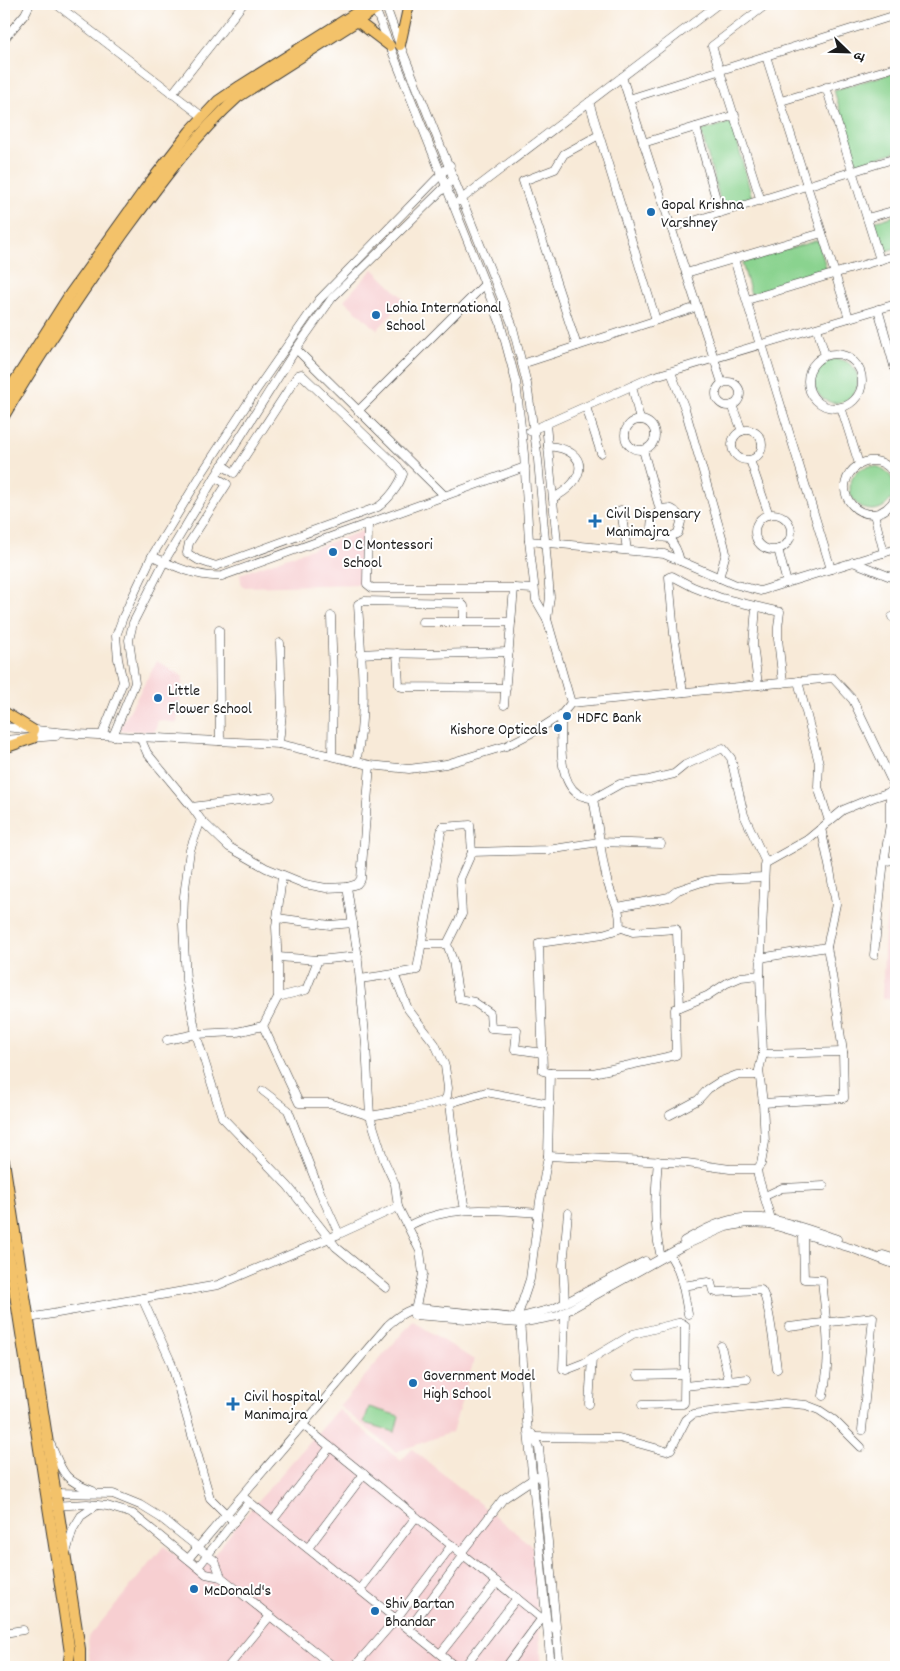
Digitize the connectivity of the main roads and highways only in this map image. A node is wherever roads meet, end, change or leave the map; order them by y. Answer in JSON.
{"nodes":[{"id":1,"x":385,"y":4,"type":"edge"},
{"id":2,"x":409,"y":4,"type":"edge"},
{"id":3,"x":373,"y":6,"type":"edge"},
{"id":4,"x":357,"y":21,"type":"junction"},
{"id":5,"x":4,"y":398,"type":"edge"},
{"id":6,"x":4,"y":416,"type":"edge"},
{"id":7,"x":4,"y":712,"type":"edge"},
{"id":8,"x":4,"y":748,"type":"edge"},
{"id":9,"x":4,"y":1161,"type":"edge"},
{"id":10,"x":4,"y":1224,"type":"edge"},
{"id":11,"x":52,"y":1493,"type":"junction"},
{"id":12,"x":53,"y":1506,"type":"junction"},
{"id":13,"x":68,"y":1667,"type":"edge"},
{"id":14,"x":80,"y":1667,"type":"edge"}],
"edges":[{"from":1,"to":3,"type":"main road"},
{"from":2,"to":4,"type":"main road"},
{"from":3,"to":4,"type":"main road"},
{"from":3,"to":5,"type":"main road"},
{"from":4,"to":6,"type":"main road"},
{"from":7,"to":8,"type":"main road"},
{"from":9,"to":11,"type":"main road"},
{"from":10,"to":11,"type":"main road"},
{"from":11,"to":12,"type":"main road"},
{"from":12,"to":13,"type":"main road"},
{"from":12,"to":14,"type":"main road"}]}
